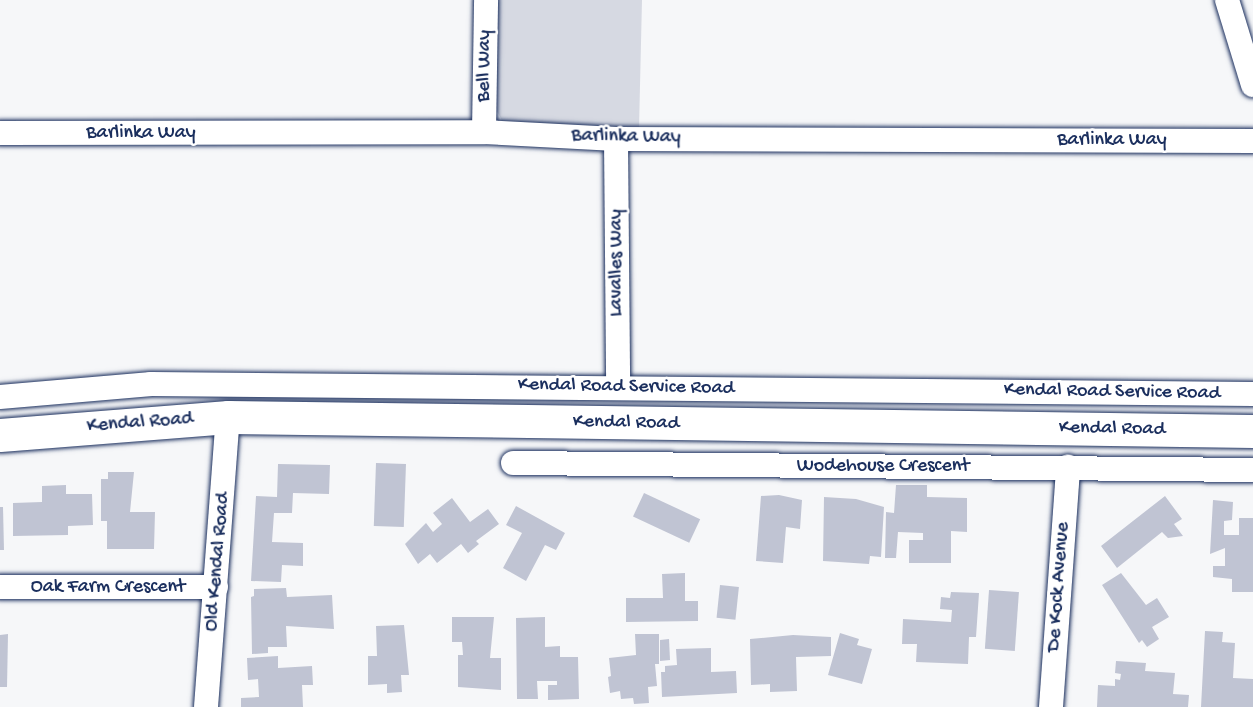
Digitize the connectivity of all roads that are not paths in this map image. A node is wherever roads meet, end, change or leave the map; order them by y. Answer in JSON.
{"nodes":[{"id":1,"x":486,"y":0,"type":"edge"},
{"id":2,"x":1227,"y":0,"type":"edge"},
{"id":3,"x":1253,"y":85,"type":"edge"},
{"id":4,"x":484,"y":132,"type":"junction"},
{"id":5,"x":0,"y":133,"type":"edge"},
{"id":6,"x":616,"y":139,"type":"junction"},
{"id":7,"x":1253,"y":141,"type":"edge"},
{"id":8,"x":618,"y":386,"type":"junction"},
{"id":9,"x":1253,"y":394,"type":"edge"},
{"id":10,"x":0,"y":397,"type":"edge"},
{"id":11,"x":228,"y":417,"type":"junction"},
{"id":12,"x":1253,"y":431,"type":"edge"},
{"id":13,"x":0,"y":435,"type":"edge"},
{"id":14,"x":513,"y":463,"type":"dead end"},
{"id":15,"x":1068,"y":467,"type":"junction"},
{"id":16,"x":1253,"y":470,"type":"edge"},
{"id":17,"x":0,"y":587,"type":"edge"},
{"id":18,"x":216,"y":588,"type":"junction"},
{"id":19,"x":206,"y":707,"type":"edge"},
{"id":20,"x":1051,"y":707,"type":"edge"}],
"edges":[{"from":1,"to":4,"type":"street","name":"Bell Way"},
{"from":2,"to":3,"type":"street"},
{"from":4,"to":5,"type":"street","name":"Barlinka Way"},
{"from":4,"to":6,"type":"street","name":"Barlinka Way"},
{"from":6,"to":7,"type":"street","name":"Barlinka Way"},
{"from":6,"to":8,"type":"street","name":"Lavalles Way"},
{"from":8,"to":9,"type":"street","name":"Kendal Road Service Road"},
{"from":8,"to":10,"type":"street","name":"Kendal Road Service Road"},
{"from":11,"to":12,"type":"main road","name":"Kendal Road"},
{"from":11,"to":13,"type":"main road","name":"Kendal Road"},
{"from":11,"to":18,"type":"street","name":"Old Kendal Road"},
{"from":14,"to":15,"type":"street","name":"Wodehouse Crescent"},
{"from":15,"to":16,"type":"street","name":"Wodehouse Crescent"},
{"from":15,"to":20,"type":"street","name":"De Kock Avenue"},
{"from":17,"to":18,"type":"street","name":"Oak Farm Crescent"},
{"from":18,"to":19,"type":"street","name":"Old Kendal Road"}]}
